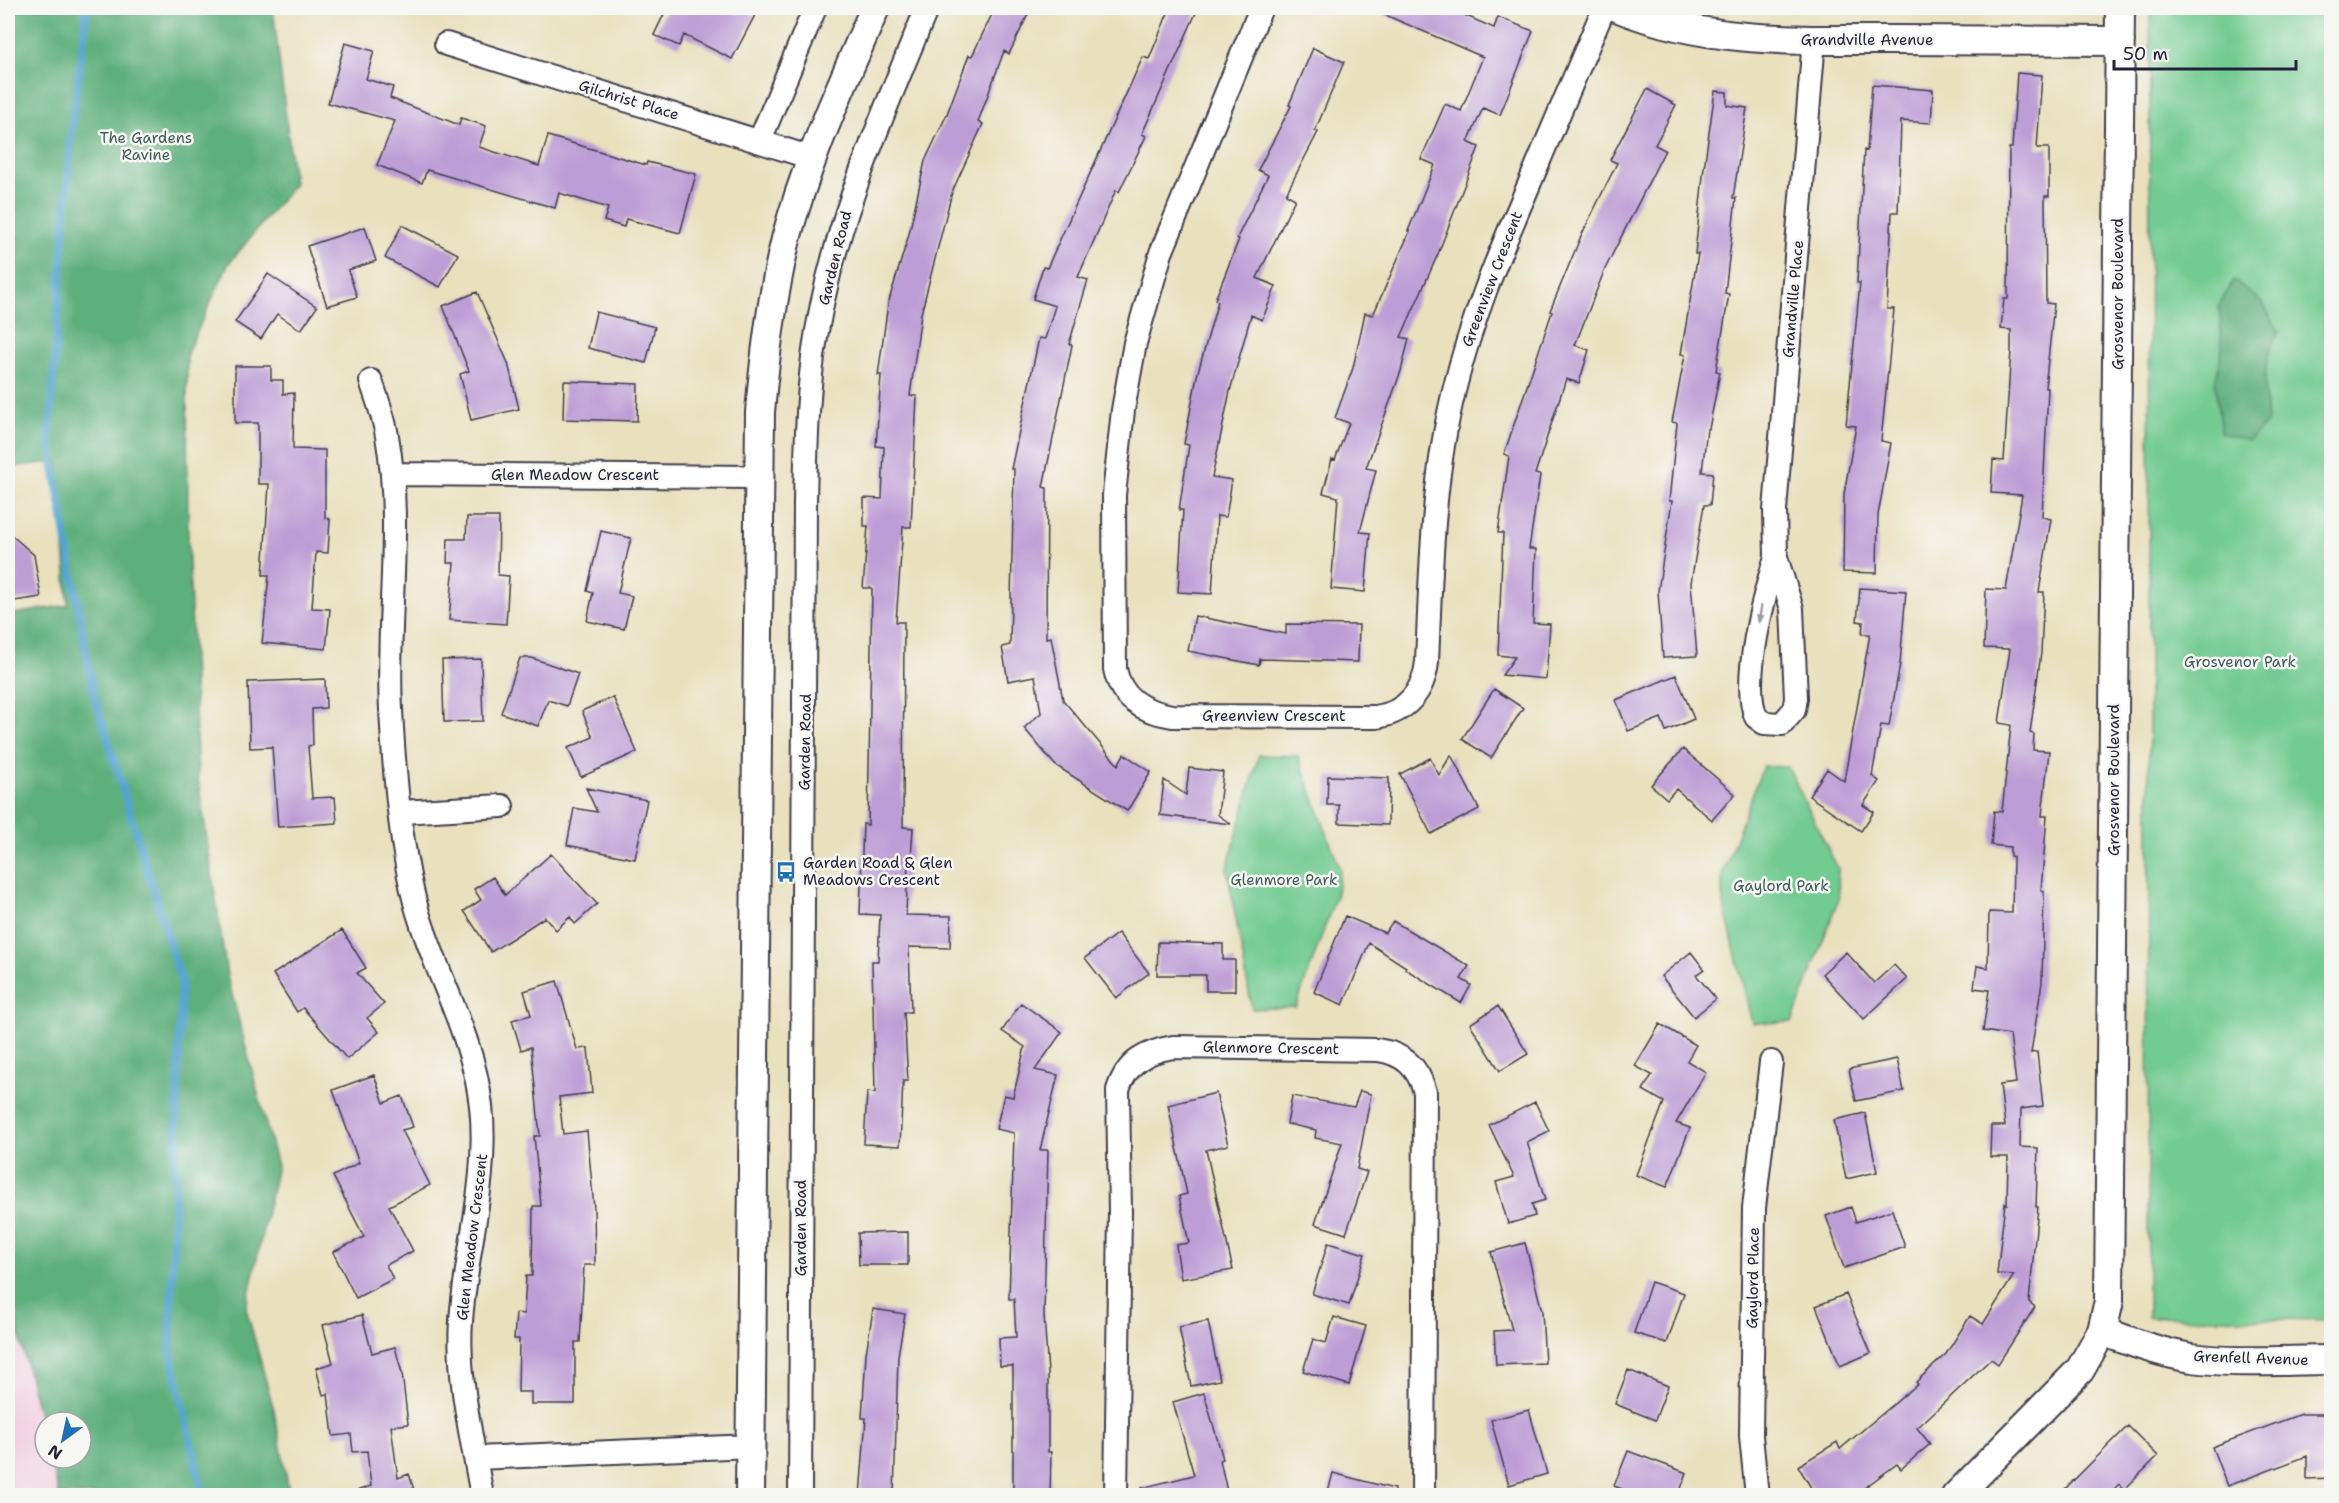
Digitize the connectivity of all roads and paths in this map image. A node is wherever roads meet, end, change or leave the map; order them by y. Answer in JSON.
{"nodes":[{"id":1,"x":815,"y":8,"type":"edge"},
{"id":2,"x":875,"y":8,"type":"edge"},
{"id":3,"x":927,"y":8,"type":"edge"},
{"id":4,"x":1261,"y":8,"type":"edge"},
{"id":5,"x":1604,"y":8,"type":"edge"},
{"id":6,"x":1618,"y":8,"type":"edge"},
{"id":7,"x":2120,"y":8,"type":"edge"},
{"id":8,"x":1814,"y":40,"type":"junction"},
{"id":9,"x":2120,"y":41,"type":"junction"},
{"id":10,"x":446,"y":44,"type":"dead end"},
{"id":11,"x":760,"y":140,"type":"junction"},
{"id":12,"x":812,"y":158,"type":"junction"},
{"id":13,"x":371,"y":381,"type":"dead end"},
{"id":14,"x":392,"y":474,"type":"junction"},
{"id":15,"x":758,"y":477,"type":"junction"},
{"id":16,"x":1776,"y":557,"type":"junction"},
{"id":17,"x":502,"y":806,"type":"dead end"},
{"id":18,"x":401,"y":812,"type":"junction"},
{"id":19,"x":1771,"y":1062,"type":"dead end"},
{"id":20,"x":2102,"y":1331,"type":"junction"},
{"id":21,"x":2331,"y":1360,"type":"edge"},
{"id":22,"x":751,"y":1446,"type":"junction"},
{"id":23,"x":475,"y":1458,"type":"junction"},
{"id":24,"x":482,"y":1496,"type":"edge"},
{"id":25,"x":750,"y":1496,"type":"edge"},
{"id":26,"x":800,"y":1496,"type":"edge"},
{"id":27,"x":1116,"y":1496,"type":"edge"},
{"id":28,"x":1423,"y":1496,"type":"edge"},
{"id":29,"x":1757,"y":1496,"type":"edge"},
{"id":30,"x":1956,"y":1496,"type":"edge"}],
"edges":[{"from":1,"to":11,"type":"street"},
{"from":2,"to":12,"type":"street"},
{"from":3,"to":26,"type":"street","name":"Garden Road"},
{"from":4,"to":5,"type":"street","name":"Greenview Crescent"},
{"from":6,"to":8,"type":"street","name":"Grandville Avenue"},
{"from":7,"to":9,"type":"street","name":"Grosvenor Boulevard"},
{"from":8,"to":9,"type":"street","name":"Grandville Avenue"},
{"from":8,"to":16,"type":"street","name":"Grandville Place"},
{"from":9,"to":20,"type":"street","name":"Grosvenor Boulevard"},
{"from":10,"to":11,"type":"street","name":"Gilchrist Place"},
{"from":11,"to":12,"type":"street","name":"Gilchrist Place"},
{"from":12,"to":15,"type":"street"},
{"from":13,"to":14,"type":"street","name":"Glen Meadow Crescent"},
{"from":14,"to":15,"type":"street","name":"Glen Meadow Crescent"},
{"from":14,"to":18,"type":"street","name":"Glen Meadow Crescent"},
{"from":15,"to":22,"type":"street"},
{"from":16,"to":16,"type":"street","name":"Grandville Place","one_way":true},
{"from":17,"to":18,"type":"street"},
{"from":18,"to":23,"type":"street","name":"Glen Meadow Crescent"},
{"from":19,"to":29,"type":"street","name":"Gaylord Place"},
{"from":20,"to":21,"type":"street","name":"Grenfell Avenue"},
{"from":20,"to":30,"type":"street","name":"Grosvenor Boulevard"},
{"from":22,"to":23,"type":"street"},
{"from":22,"to":25,"type":"street"},
{"from":23,"to":24,"type":"street","name":"Glen Meadow Crescent"},
{"from":27,"to":28,"type":"street","name":"Glenmore Crescent"}]}
